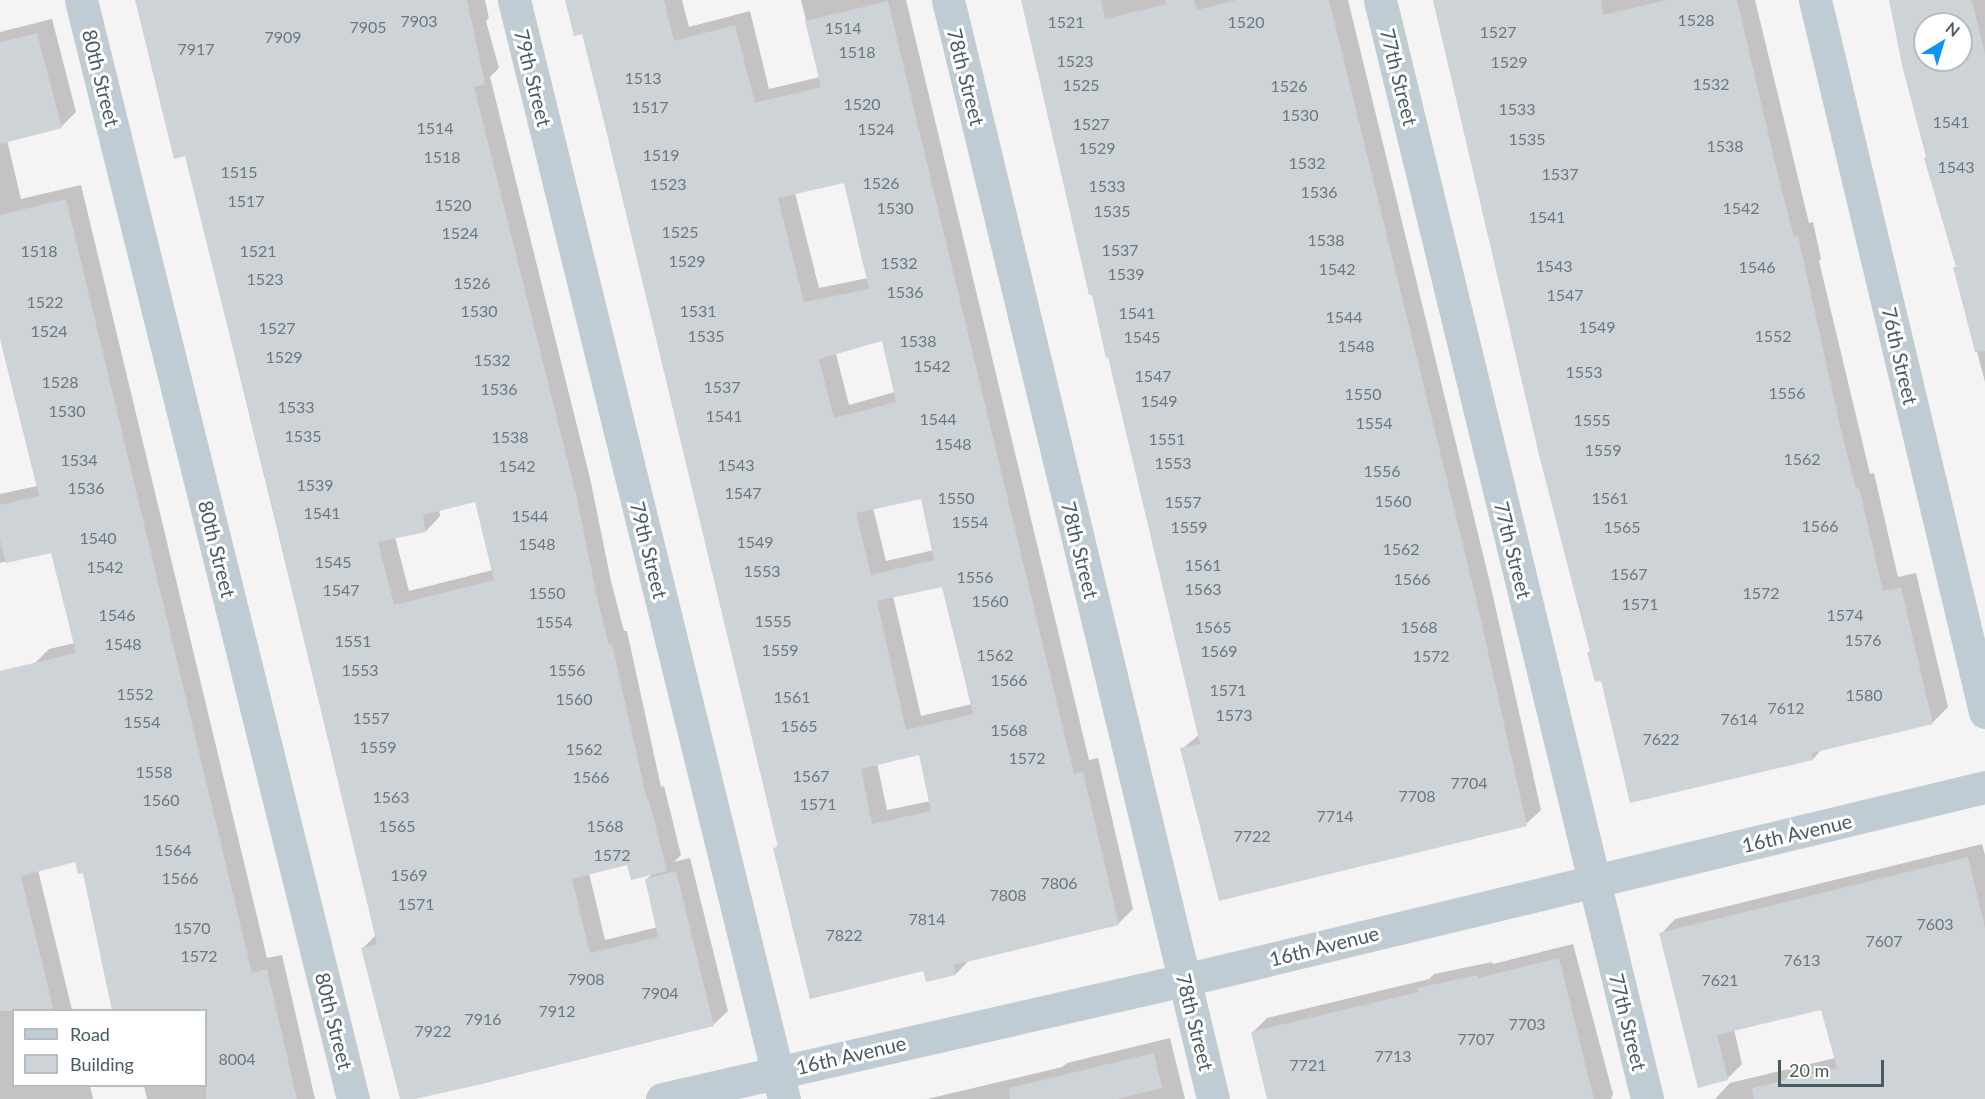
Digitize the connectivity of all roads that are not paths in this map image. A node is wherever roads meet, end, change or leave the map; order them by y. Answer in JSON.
{"nodes":[{"id":1,"x":81,"y":0,"type":"edge"},
{"id":2,"x":514,"y":0,"type":"edge"},
{"id":3,"x":948,"y":0,"type":"edge"},
{"id":4,"x":1380,"y":0,"type":"edge"},
{"id":5,"x":1815,"y":0,"type":"edge"},
{"id":6,"x":1985,"y":712,"type":"edge"},
{"id":7,"x":1985,"y":787,"type":"edge"},
{"id":8,"x":1594,"y":882,"type":"junction"},
{"id":9,"x":1185,"y":980,"type":"junction"},
{"id":10,"x":781,"y":1085,"type":"edge"},
{"id":11,"x":353,"y":1099,"type":"edge"},
{"id":12,"x":662,"y":1099,"type":"edge"},
{"id":13,"x":1213,"y":1099,"type":"edge"},
{"id":14,"x":1647,"y":1099,"type":"edge"}],
"edges":[{"from":1,"to":11,"type":"street","name":"80th Street"},
{"from":2,"to":10,"type":"street","name":"79th Street"},
{"from":3,"to":9,"type":"street","name":"78th Street"},
{"from":4,"to":8,"type":"street","name":"77th Street"},
{"from":5,"to":6,"type":"street","name":"76th Street"},
{"from":7,"to":8,"type":"street","name":"16th Avenue"},
{"from":8,"to":9,"type":"street","name":"16th Avenue"},
{"from":8,"to":14,"type":"street","name":"77th Street"},
{"from":9,"to":10,"type":"street","name":"16th Avenue"},
{"from":9,"to":13,"type":"street","name":"78th Street"},
{"from":10,"to":12,"type":"street","name":"16th Avenue"}]}
